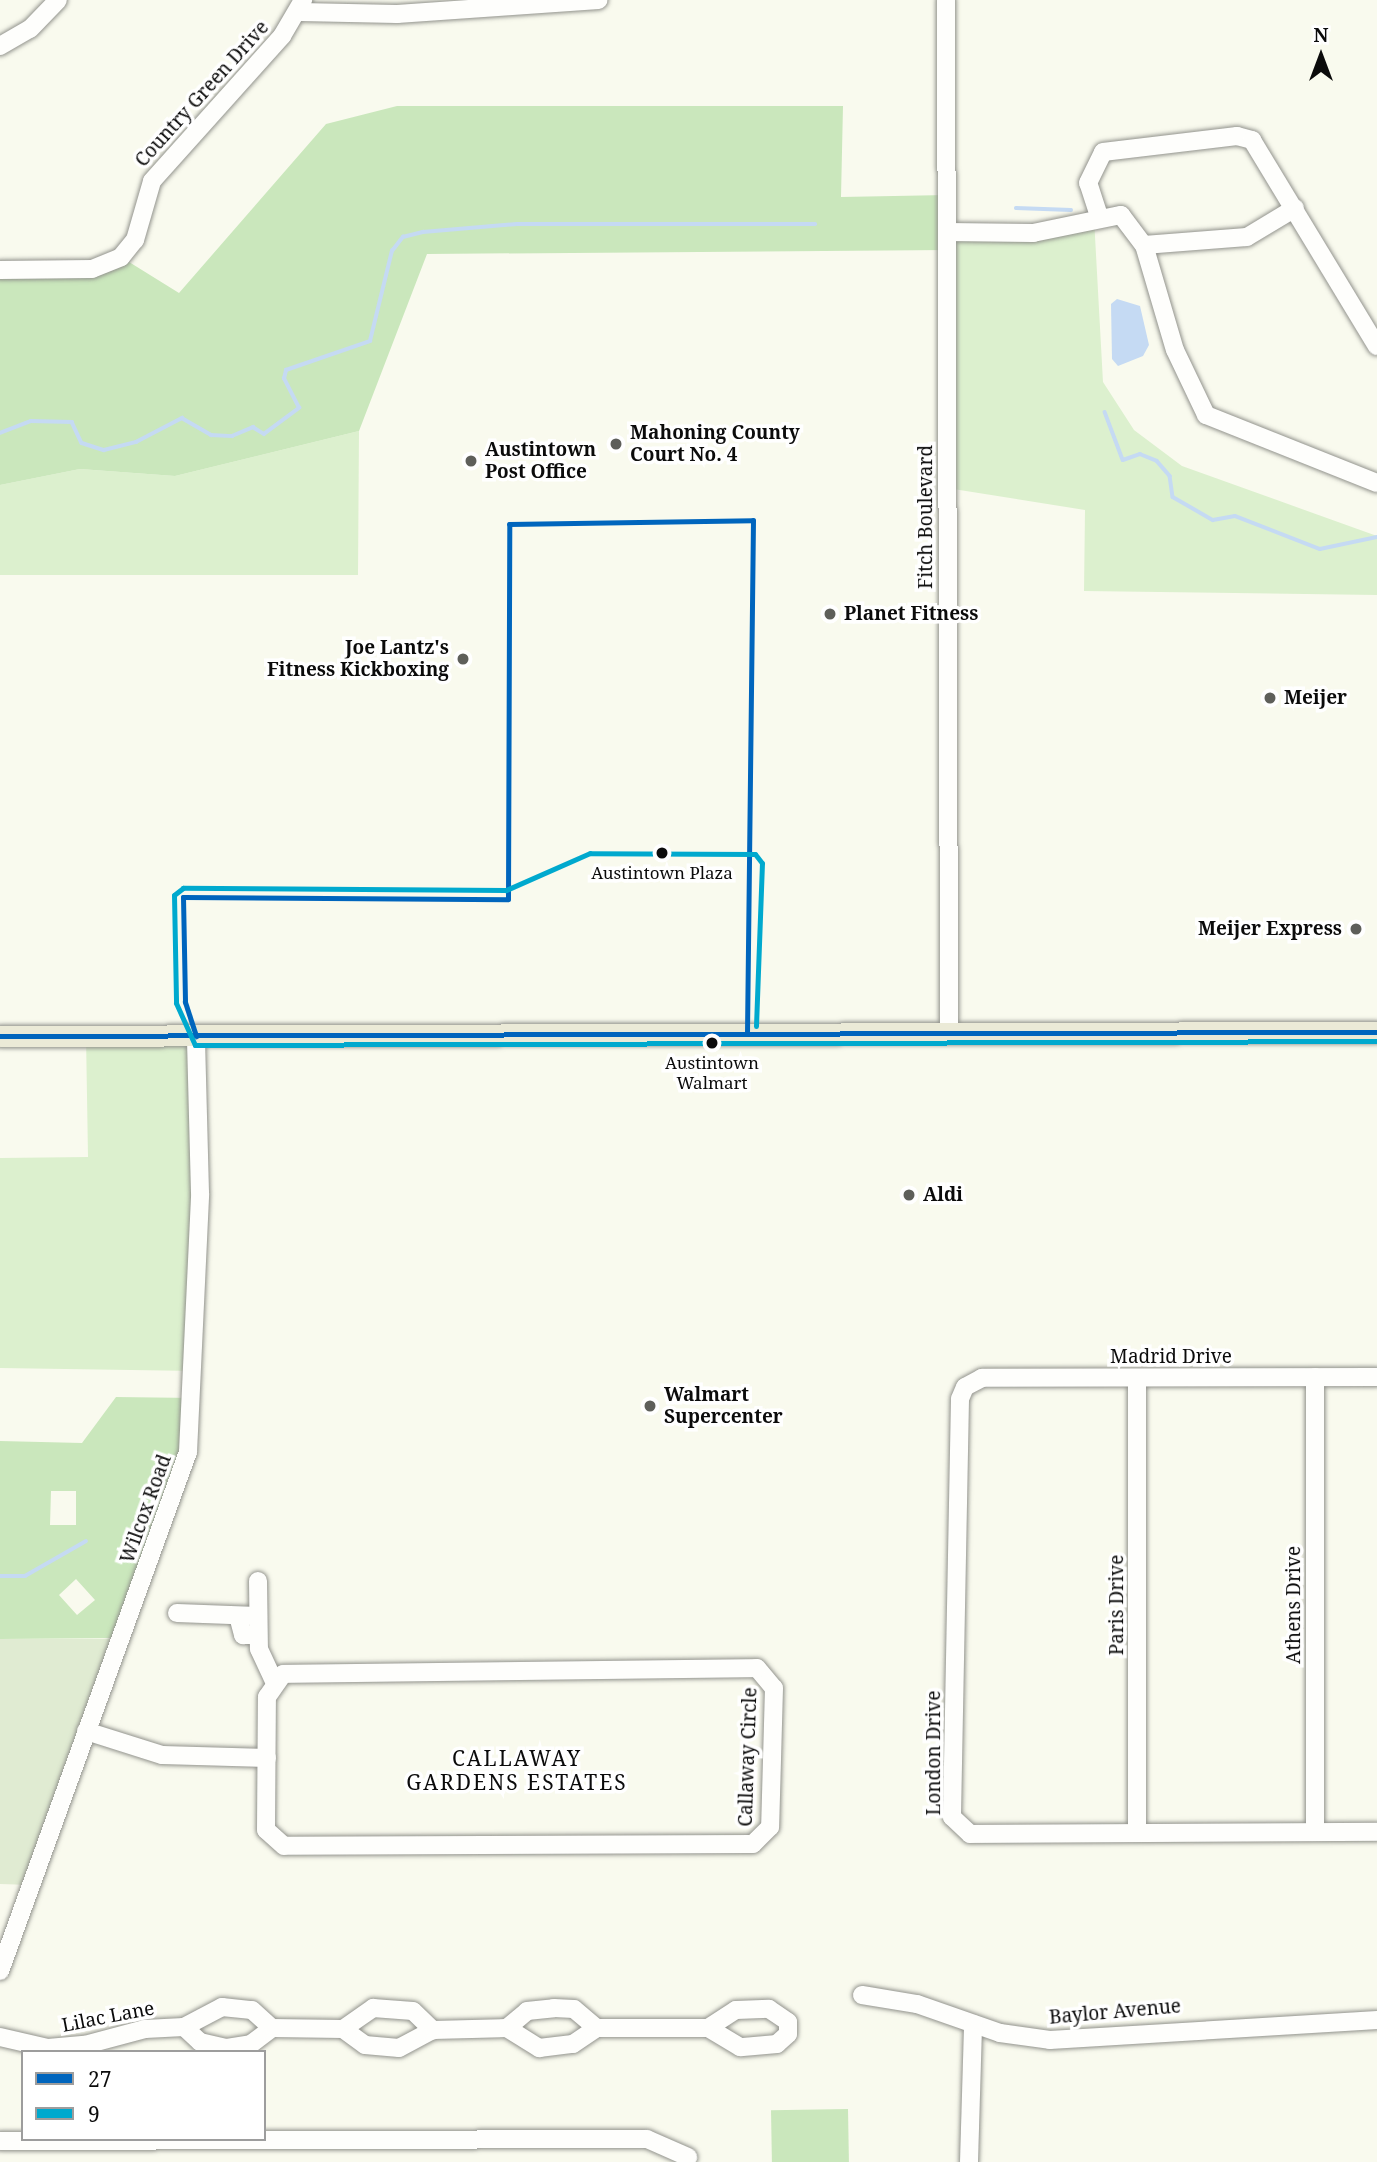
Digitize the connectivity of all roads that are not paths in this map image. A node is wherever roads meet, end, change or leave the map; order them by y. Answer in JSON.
{"nodes":[{"id":1,"x":58,"y":0,"type":"edge"},
{"id":2,"x":599,"y":0,"type":"edge"},
{"id":3,"x":946,"y":0,"type":"edge"},
{"id":4,"x":499,"y":4,"type":"edge"},
{"id":5,"x":302,"y":6,"type":"edge"},
{"id":6,"x":0,"y":46,"type":"edge"},
{"id":7,"x":1295,"y":208,"type":"junction"},
{"id":8,"x":1099,"y":216,"type":"junction"},
{"id":9,"x":947,"y":232,"type":"junction"},
{"id":10,"x":1144,"y":245,"type":"junction"},
{"id":11,"x":0,"y":270,"type":"edge"},
{"id":12,"x":1377,"y":346,"type":"edge"},
{"id":13,"x":1377,"y":483,"type":"edge"},
{"id":14,"x":1377,"y":1032,"type":"edge"},
{"id":15,"x":949,"y":1034,"type":"junction"},
{"id":16,"x":0,"y":1036,"type":"edge"},
{"id":17,"x":196,"y":1036,"type":"junction"},
{"id":18,"x":1315,"y":1377,"type":"junction"},
{"id":19,"x":1377,"y":1377,"type":"edge"},
{"id":20,"x":1137,"y":1378,"type":"junction"},
{"id":21,"x":968,"y":1385,"type":"joint"},
{"id":22,"x":258,"y":1581,"type":"dead end"},
{"id":23,"x":177,"y":1614,"type":"dead end"},
{"id":24,"x":238,"y":1616,"type":"junction"},
{"id":25,"x":257,"y":1616,"type":"junction"},
{"id":26,"x":257,"y":1635,"type":"junction"},
{"id":27,"x":274,"y":1681,"type":"junction"},
{"id":28,"x":86,"y":1731,"type":"junction"},
{"id":29,"x":267,"y":1758,"type":"junction"},
{"id":30,"x":1138,"y":1832,"type":"junction"},
{"id":31,"x":1315,"y":1832,"type":"junction"},
{"id":32,"x":1377,"y":1832,"type":"edge"},
{"id":33,"x":0,"y":1971,"type":"edge"},
{"id":34,"x":862,"y":1995,"type":"dead end"},
{"id":35,"x":1377,"y":2020,"type":"edge"},
{"id":36,"x":973,"y":2024,"type":"junction"},
{"id":37,"x":184,"y":2026,"type":"junction"},
{"id":38,"x":272,"y":2028,"type":"junction"},
{"id":39,"x":507,"y":2028,"type":"junction"},
{"id":40,"x":597,"y":2028,"type":"junction"},
{"id":41,"x":708,"y":2028,"type":"dead end"},
{"id":42,"x":343,"y":2029,"type":"junction"},
{"id":43,"x":433,"y":2030,"type":"junction"},
{"id":44,"x":0,"y":2037,"type":"edge"},
{"id":45,"x":266,"y":2140,"type":"edge"},
{"id":46,"x":0,"y":2141,"type":"edge"},
{"id":47,"x":21,"y":2141,"type":"edge"},
{"id":48,"x":688,"y":2157,"type":"dead end"},
{"id":49,"x":969,"y":2162,"type":"edge"}],
"edges":[{"from":1,"to":6,"type":"street"},
{"from":2,"to":4,"type":"street"},
{"from":3,"to":9,"type":"street","name":"Fitch Boulevard"},
{"from":4,"to":5,"type":"street"},
{"from":5,"to":11,"type":"street","name":"Country Green Drive"},
{"from":7,"to":8,"type":"street"},
{"from":7,"to":10,"type":"street"},
{"from":7,"to":12,"type":"street"},
{"from":8,"to":9,"type":"street"},
{"from":8,"to":10,"type":"street"},
{"from":9,"to":15,"type":"street","name":"Fitch Boulevard"},
{"from":10,"to":13,"type":"street"},
{"from":14,"to":15,"type":"main road"},
{"from":15,"to":17,"type":"main road"},
{"from":16,"to":17,"type":"main road"},
{"from":17,"to":28,"type":"street","name":"Wilcox Road"},
{"from":18,"to":19,"type":"street","name":"Madrid Drive"},
{"from":18,"to":20,"type":"street","name":"Madrid Drive"},
{"from":18,"to":31,"type":"street","name":"Athens Drive"},
{"from":20,"to":21,"type":"street","name":"Madrid Drive"},
{"from":20,"to":30,"type":"street","name":"Paris Drive"},
{"from":21,"to":30,"type":"street","name":"London Drive"},
{"from":22,"to":25,"type":"street"},
{"from":23,"to":24,"type":"street"},
{"from":24,"to":25,"type":"street"},
{"from":24,"to":26,"type":"street"},
{"from":25,"to":26,"type":"street"},
{"from":26,"to":27,"type":"street"},
{"from":27,"to":29,"type":"street","name":"Callaway Circle"},
{"from":27,"to":29,"type":"street","name":"Callaway Circle"},
{"from":28,"to":29,"type":"street"},
{"from":28,"to":33,"type":"street","name":"Wilcox Road"},
{"from":30,"to":31,"type":"street","name":"London Drive"},
{"from":31,"to":32,"type":"street","name":"London Drive"},
{"from":34,"to":36,"type":"street","name":"Baylor Avenue"},
{"from":35,"to":36,"type":"street","name":"Baylor Avenue"},
{"from":36,"to":49,"type":"street"},
{"from":37,"to":38,"type":"street","name":"Lilac Lane"},
{"from":37,"to":38,"type":"street","name":"Lilac Lane"},
{"from":37,"to":44,"type":"street","name":"Lilac Lane"},
{"from":38,"to":42,"type":"street"},
{"from":39,"to":40,"type":"street"},
{"from":39,"to":40,"type":"street"},
{"from":39,"to":43,"type":"street"},
{"from":40,"to":41,"type":"street"},
{"from":42,"to":43,"type":"street"},
{"from":42,"to":43,"type":"street"},
{"from":45,"to":48,"type":"street"},
{"from":46,"to":47,"type":"street"}]}
